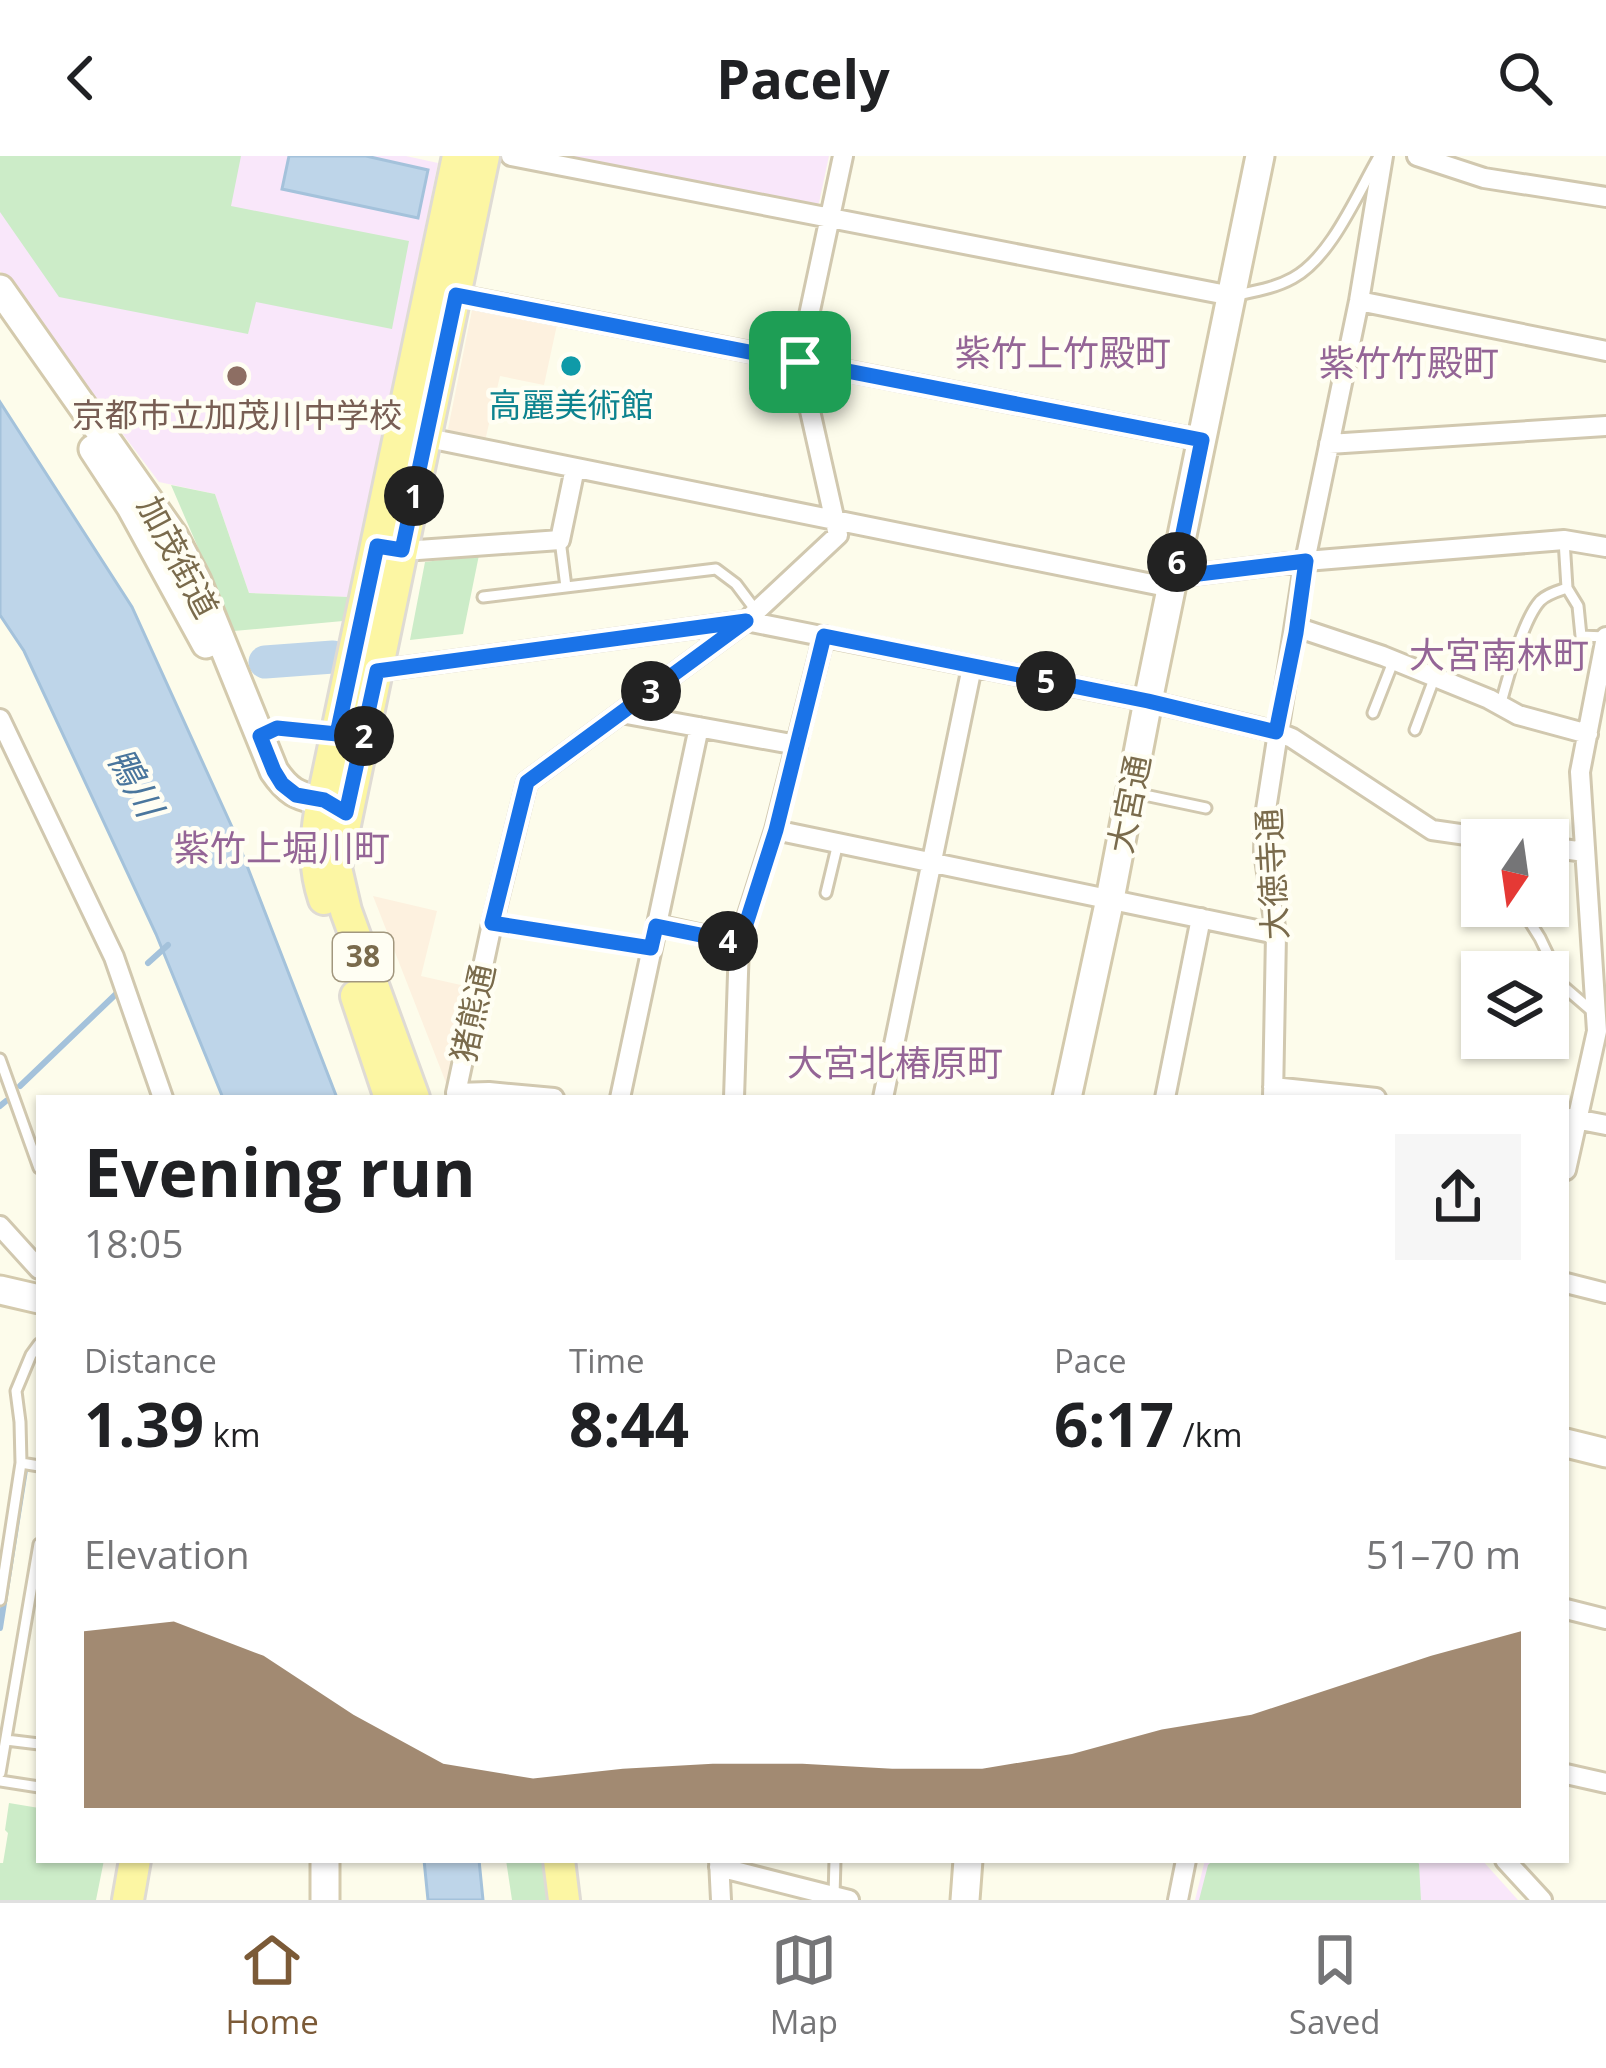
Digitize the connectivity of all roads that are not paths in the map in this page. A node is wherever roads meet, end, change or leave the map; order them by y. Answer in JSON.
{"nodes":[{"id":1,"x":458,"y":156,"type":"edge"},
{"id":2,"x":484,"y":156,"type":"edge"},
{"id":3,"x":511,"y":156,"type":"edge"},
{"id":4,"x":842,"y":156,"type":"edge"},
{"id":5,"x":1260,"y":156,"type":"edge"},
{"id":6,"x":1381,"y":156,"type":"edge"},
{"id":7,"x":1417,"y":156,"type":"edge"},
{"id":8,"x":1606,"y":197,"type":"edge"},
{"id":9,"x":829,"y":220,"type":"junction"},
{"id":10,"x":0,"y":289,"type":"edge"},
{"id":11,"x":443,"y":292,"type":"junction"},
{"id":12,"x":1232,"y":296,"type":"junction"},
{"id":13,"x":1359,"y":301,"type":"junction"},
{"id":14,"x":0,"y":318,"type":"edge"},
{"id":15,"x":1606,"y":352,"type":"edge"},
{"id":16,"x":800,"y":362,"type":"junction"},
{"id":17,"x":1606,"y":426,"type":"edge"},
{"id":18,"x":413,"y":435,"type":"junction"},
{"id":19,"x":1202,"y":440,"type":"junction"},
{"id":20,"x":1329,"y":444,"type":"junction"},
{"id":21,"x":575,"y":468,"type":"junction"},
{"id":22,"x":833,"y":520,"type":"junction"},
{"id":23,"x":560,"y":540,"type":"junction"},
{"id":24,"x":1564,"y":541,"type":"junction"},
{"id":25,"x":1606,"y":547,"type":"edge"},
{"id":26,"x":390,"y":548,"type":"junction"},
{"id":27,"x":1306,"y":561,"type":"junction"},
{"id":28,"x":1173,"y":582,"type":"junction"},
{"id":29,"x":566,"y":587,"type":"junction"},
{"id":30,"x":1567,"y":588,"type":"junction"},
{"id":31,"x":483,"y":597,"type":"dead end"},
{"id":32,"x":752,"y":616,"type":"junction"},
{"id":33,"x":1296,"y":627,"type":"junction"},
{"id":34,"x":824,"y":636,"type":"junction"},
{"id":35,"x":1606,"y":637,"type":"edge"},
{"id":36,"x":1394,"y":661,"type":"junction"},
{"id":37,"x":972,"y":667,"type":"junction"},
{"id":38,"x":377,"y":671,"type":"junction"},
{"id":39,"x":1434,"y":678,"type":"junction"},
{"id":40,"x":1148,"y":701,"type":"junction"},
{"id":41,"x":1500,"y":706,"type":"junction"},
{"id":42,"x":1373,"y":712,"type":"dead end"},
{"id":43,"x":620,"y":713,"type":"junction"},
{"id":44,"x":0,"y":719,"type":"edge"},
{"id":45,"x":699,"y":728,"type":"junction"},
{"id":46,"x":1415,"y":730,"type":"dead end"},
{"id":47,"x":1276,"y":732,"type":"junction"},
{"id":48,"x":337,"y":734,"type":"junction"},
{"id":49,"x":1588,"y":734,"type":"junction"},
{"id":50,"x":260,"y":736,"type":"junction"},
{"id":51,"x":797,"y":745,"type":"junction"},
{"id":52,"x":1131,"y":792,"type":"junction"},
{"id":53,"x":1582,"y":792,"type":"junction"},
{"id":54,"x":1606,"y":797,"type":"edge"},
{"id":55,"x":330,"y":808,"type":"junction"},
{"id":56,"x":1206,"y":808,"type":"dead end"},
{"id":57,"x":776,"y":830,"type":"junction"},
{"id":58,"x":1461,"y":836,"type":"edge"},
{"id":59,"x":838,"y":843,"type":"junction"},
{"id":60,"x":1569,"y":850,"type":"edge"},
{"id":61,"x":1585,"y":852,"type":"junction"},
{"id":62,"x":932,"y":862,"type":"junction"},
{"id":63,"x":826,"y":892,"type":"dead end"},
{"id":64,"x":1110,"y":899,"type":"junction"},
{"id":65,"x":1201,"y":918,"type":"junction"},
{"id":66,"x":492,"y":923,"type":"junction"},
{"id":67,"x":656,"y":926,"type":"junction"},
{"id":68,"x":1533,"y":927,"type":"edge"},
{"id":69,"x":1276,"y":934,"type":"junction"},
{"id":70,"x":740,"y":943,"type":"junction"},
{"id":71,"x":651,"y":948,"type":"junction"},
{"id":72,"x":1596,"y":1014,"type":"junction"},
{"id":73,"x":0,"y":1060,"type":"edge"},
{"id":74,"x":1273,"y":1093,"type":"edge"},
{"id":75,"x":162,"y":1095,"type":"edge"},
{"id":76,"x":389,"y":1095,"type":"edge"},
{"id":77,"x":413,"y":1095,"type":"edge"},
{"id":78,"x":457,"y":1095,"type":"edge"},
{"id":79,"x":522,"y":1095,"type":"edge"},
{"id":80,"x":621,"y":1095,"type":"edge"},
{"id":81,"x":734,"y":1095,"type":"edge"},
{"id":82,"x":884,"y":1095,"type":"edge"},
{"id":83,"x":1068,"y":1095,"type":"edge"},
{"id":84,"x":1166,"y":1095,"type":"edge"},
{"id":85,"x":1314,"y":1095,"type":"edge"},
{"id":86,"x":1572,"y":1118,"type":"edge"},
{"id":87,"x":1606,"y":1125,"type":"edge"},
{"id":88,"x":36,"y":1160,"type":"edge"},
{"id":89,"x":0,"y":1226,"type":"edge"},
{"id":90,"x":36,"y":1266,"type":"edge"},
{"id":91,"x":1569,"y":1284,"type":"edge"},
{"id":92,"x":0,"y":1291,"type":"edge"},
{"id":93,"x":1606,"y":1293,"type":"edge"},
{"id":94,"x":36,"y":1299,"type":"edge"},
{"id":95,"x":36,"y":1348,"type":"edge"},
{"id":96,"x":1569,"y":1445,"type":"edge"},
{"id":97,"x":1606,"y":1453,"type":"edge"},
{"id":98,"x":20,"y":1462,"type":"junction"},
{"id":99,"x":36,"y":1465,"type":"edge"},
{"id":100,"x":36,"y":1562,"type":"edge"},
{"id":101,"x":0,"y":1600,"type":"edge"},
{"id":102,"x":1569,"y":1611,"type":"edge"},
{"id":103,"x":1606,"y":1619,"type":"edge"},
{"id":104,"x":6,"y":1740,"type":"junction"},
{"id":105,"x":36,"y":1744,"type":"edge"},
{"id":106,"x":1569,"y":1775,"type":"edge"},
{"id":107,"x":0,"y":1777,"type":"edge"},
{"id":108,"x":1606,"y":1783,"type":"edge"},
{"id":109,"x":36,"y":1786,"type":"edge"},
{"id":110,"x":135,"y":1863,"type":"edge"},
{"id":111,"x":325,"y":1863,"type":"edge"},
{"id":112,"x":560,"y":1863,"type":"edge"},
{"id":113,"x":719,"y":1863,"type":"edge"},
{"id":114,"x":836,"y":1863,"type":"edge"},
{"id":115,"x":968,"y":1863,"type":"edge"},
{"id":116,"x":1185,"y":1863,"type":"edge"},
{"id":117,"x":1508,"y":1863,"type":"edge"},
{"id":118,"x":842,"y":1898,"type":"edge"},
{"id":119,"x":128,"y":1900,"type":"edge"},
{"id":120,"x":325,"y":1900,"type":"edge"},
{"id":121,"x":564,"y":1900,"type":"edge"},
{"id":122,"x":721,"y":1900,"type":"edge"},
{"id":123,"x":965,"y":1900,"type":"edge"},
{"id":124,"x":1178,"y":1900,"type":"edge"},
{"id":125,"x":1542,"y":1900,"type":"edge"}],
"edges":[{"from":1,"to":11,"type":"main road","number":"38"},
{"from":2,"to":11,"type":"main road","number":"38"},
{"from":3,"to":9,"type":"street"},
{"from":4,"to":9,"type":"street"},
{"from":5,"to":12,"type":"street","name":"大宮通"},
{"from":6,"to":12,"type":"lane"},
{"from":6,"to":13,"type":"street","name":"大徳寺通"},
{"from":7,"to":8,"type":"street"},
{"from":9,"to":12,"type":"street"},
{"from":9,"to":16,"type":"street"},
{"from":10,"to":50,"type":"street","name":"加茂街道"},
{"from":11,"to":16,"type":"street"},
{"from":11,"to":18,"type":"main road","number":"38"},
{"from":12,"to":19,"type":"street","name":"大宮通"},
{"from":13,"to":15,"type":"street"},
{"from":13,"to":20,"type":"street","name":"大徳寺通"},
{"from":14,"to":55,"type":"street","name":"加茂街道"},
{"from":16,"to":19,"type":"street"},
{"from":16,"to":22,"type":"street"},
{"from":17,"to":20,"type":"street"},
{"from":18,"to":21,"type":"street"},
{"from":18,"to":26,"type":"main road","number":"38"},
{"from":19,"to":28,"type":"street","name":"大宮通"},
{"from":20,"to":27,"type":"street","name":"大徳寺通"},
{"from":21,"to":22,"type":"street"},
{"from":21,"to":23,"type":"street"},
{"from":22,"to":28,"type":"street"},
{"from":22,"to":32,"type":"street","name":"猪熊通"},
{"from":23,"to":26,"type":"street"},
{"from":23,"to":29,"type":"lane"},
{"from":24,"to":25,"type":"street"},
{"from":24,"to":27,"type":"street"},
{"from":24,"to":30,"type":"lane"},
{"from":26,"to":38,"type":"main road","number":"38"},
{"from":26,"to":48,"type":"main road","number":"38"},
{"from":27,"to":28,"type":"street"},
{"from":27,"to":33,"type":"street","name":"大徳寺通"},
{"from":28,"to":40,"type":"street","name":"大宮通"},
{"from":29,"to":31,"type":"lane"},
{"from":29,"to":32,"type":"lane"},
{"from":30,"to":35,"type":"lane"},
{"from":30,"to":41,"type":"lane"},
{"from":32,"to":34,"type":"street"},
{"from":32,"to":38,"type":"street"},
{"from":32,"to":43,"type":"street","name":"猪熊通"},
{"from":33,"to":36,"type":"street"},
{"from":33,"to":47,"type":"street","name":"大徳寺通"},
{"from":34,"to":37,"type":"street"},
{"from":34,"to":51,"type":"street"},
{"from":35,"to":49,"type":"street"},
{"from":36,"to":39,"type":"street"},
{"from":36,"to":42,"type":"lane"},
{"from":37,"to":40,"type":"street"},
{"from":37,"to":62,"type":"street"},
{"from":38,"to":55,"type":"main road","number":"38"},
{"from":39,"to":41,"type":"street"},
{"from":39,"to":46,"type":"lane"},
{"from":40,"to":47,"type":"street"},
{"from":40,"to":52,"type":"street","name":"大宮通"},
{"from":41,"to":49,"type":"street"},
{"from":43,"to":45,"type":"street"},
{"from":43,"to":66,"type":"street","name":"猪熊通"},
{"from":44,"to":75,"type":"street"},
{"from":45,"to":51,"type":"street"},
{"from":45,"to":67,"type":"street"},
{"from":47,"to":58,"type":"street"},
{"from":47,"to":69,"type":"street","name":"大徳寺通"},
{"from":48,"to":50,"type":"lane"},
{"from":48,"to":55,"type":"main road","number":"38"},
{"from":49,"to":53,"type":"street"},
{"from":50,"to":55,"type":"street","name":"加茂街道"},
{"from":51,"to":57,"type":"street"},
{"from":52,"to":56,"type":"lane"},
{"from":52,"to":64,"type":"street","name":"大宮通"},
{"from":53,"to":54,"type":"street"},
{"from":53,"to":61,"type":"street"},
{"from":55,"to":76,"type":"main road","number":"38"},
{"from":55,"to":77,"type":"main road","number":"38"},
{"from":57,"to":59,"type":"street"},
{"from":57,"to":70,"type":"street"},
{"from":59,"to":62,"type":"street"},
{"from":59,"to":63,"type":"lane"},
{"from":60,"to":61,"type":"street"},
{"from":61,"to":72,"type":"street"},
{"from":62,"to":64,"type":"street"},
{"from":62,"to":82,"type":"street"},
{"from":64,"to":65,"type":"street"},
{"from":64,"to":83,"type":"street","name":"大宮通"},
{"from":65,"to":69,"type":"street"},
{"from":65,"to":84,"type":"street"},
{"from":66,"to":71,"type":"lane"},
{"from":66,"to":78,"type":"street","name":"猪熊通"},
{"from":67,"to":70,"type":"street"},
{"from":67,"to":71,"type":"street"},
{"from":68,"to":72,"type":"lane"},
{"from":69,"to":74,"type":"street","name":"大徳寺通"},
{"from":70,"to":81,"type":"street"},
{"from":71,"to":80,"type":"street"},
{"from":72,"to":86,"type":"street"},
{"from":73,"to":88,"type":"lane"},
{"from":74,"to":85,"type":"street"},
{"from":78,"to":79,"type":"street"},
{"from":86,"to":87,"type":"street"},
{"from":89,"to":90,"type":"street"},
{"from":91,"to":93,"type":"street"},
{"from":92,"to":94,"type":"street"},
{"from":95,"to":98,"type":"lane"},
{"from":96,"to":97,"type":"street"},
{"from":98,"to":99,"type":"lane"},
{"from":98,"to":101,"type":"lane"},
{"from":100,"to":104,"type":"lane"},
{"from":102,"to":103,"type":"street"},
{"from":104,"to":105,"type":"lane"},
{"from":104,"to":107,"type":"lane"},
{"from":106,"to":108,"type":"street"},
{"from":107,"to":109,"type":"lane"},
{"from":110,"to":119,"type":"main road"},
{"from":111,"to":120,"type":"street"},
{"from":112,"to":121,"type":"main road"},
{"from":113,"to":118,"type":"street"},
{"from":113,"to":122,"type":"street"},
{"from":114,"to":118,"type":"lane"},
{"from":115,"to":123,"type":"street"},
{"from":116,"to":124,"type":"street"},
{"from":117,"to":125,"type":"street"}]}
